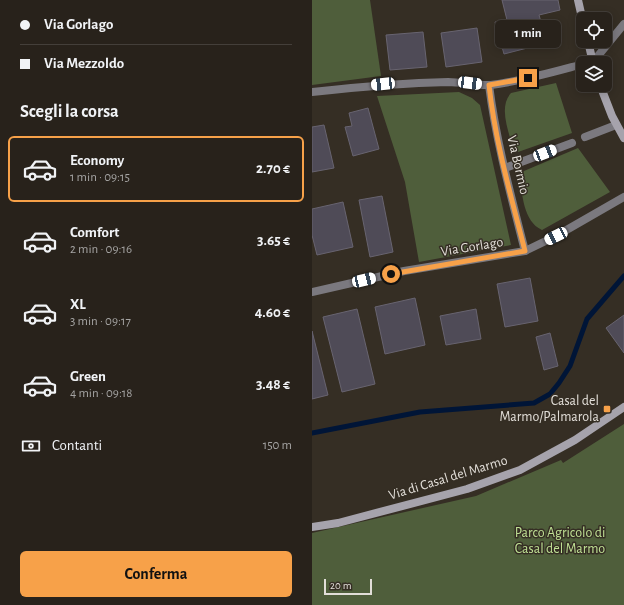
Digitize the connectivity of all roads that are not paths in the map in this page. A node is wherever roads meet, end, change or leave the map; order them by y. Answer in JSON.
{"nodes":[{"id":1,"x":578,"y":0,"type":"edge"},
{"id":2,"x":581,"y":12,"type":"edge"},
{"id":3,"x":624,"y":24,"type":"edge"},
{"id":4,"x":597,"y":56,"type":"edge"},
{"id":5,"x":576,"y":66,"type":"edge"},
{"id":6,"x":489,"y":85,"type":"junction"},
{"id":7,"x":312,"y":92,"type":"edge"},
{"id":8,"x":603,"y":92,"type":"edge"},
{"id":9,"x":616,"y":125,"type":"junction"},
{"id":10,"x":585,"y":137,"type":"dead end"},
{"id":11,"x":624,"y":138,"type":"edge"},
{"id":12,"x":572,"y":143,"type":"dead end"},
{"id":13,"x":505,"y":168,"type":"junction"},
{"id":14,"x":624,"y":197,"type":"edge"},
{"id":15,"x":525,"y":251,"type":"junction"},
{"id":16,"x":312,"y":292,"type":"edge"},
{"id":17,"x":624,"y":407,"type":"edge"},
{"id":18,"x":312,"y":527,"type":"edge"}],
"edges":[{"from":1,"to":2,"type":"main road"},
{"from":3,"to":4,"type":"street"},
{"from":5,"to":6,"type":"street"},
{"from":6,"to":7,"type":"street"},
{"from":6,"to":13,"type":"street","name":"Via Bormio"},
{"from":8,"to":9,"type":"main road"},
{"from":9,"to":10,"type":"street"},
{"from":9,"to":11,"type":"main road"},
{"from":12,"to":13,"type":"street"},
{"from":13,"to":15,"type":"street","name":"Via Bormio"},
{"from":14,"to":15,"type":"street","name":"Via Gorlago"},
{"from":15,"to":16,"type":"street","name":"Via Gorlago"},
{"from":17,"to":18,"type":"main road","name":"Via di Casal del Marmo"}]}
